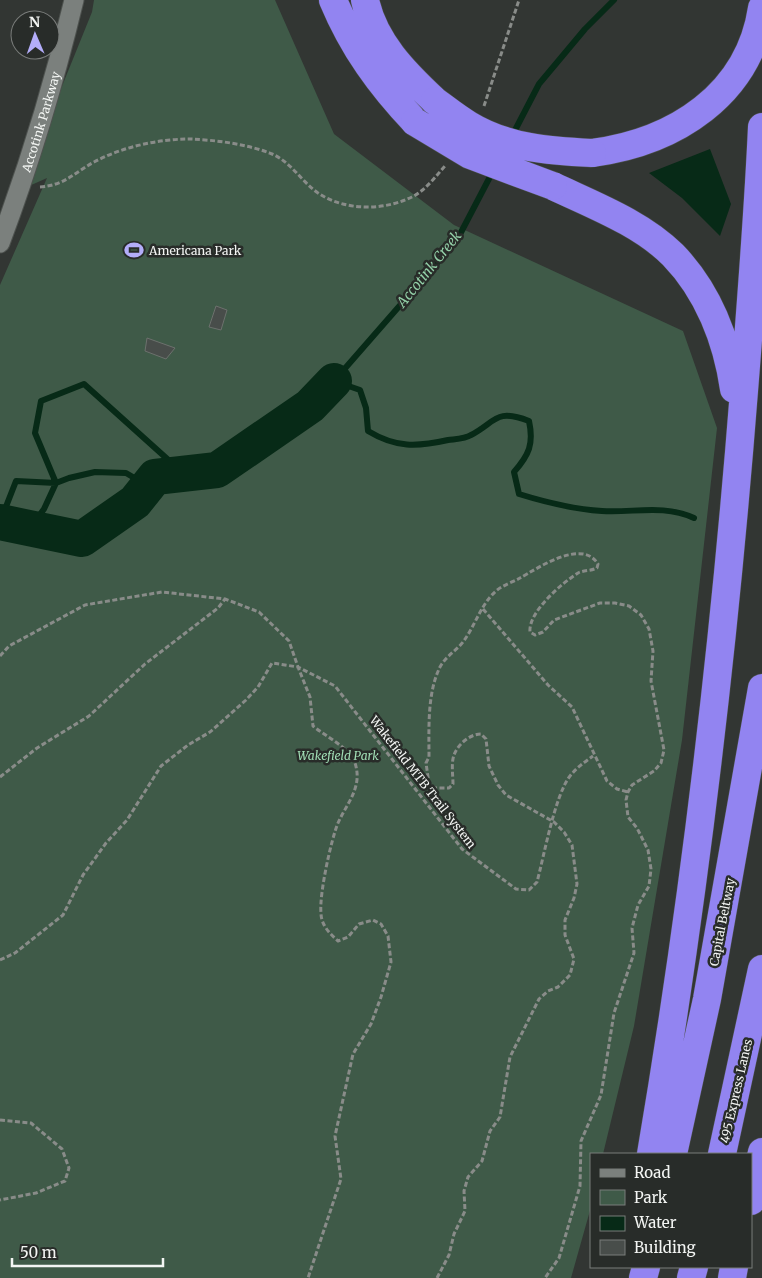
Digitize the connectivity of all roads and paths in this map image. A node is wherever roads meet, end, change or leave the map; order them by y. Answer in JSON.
{"nodes":[{"id":1,"x":74,"y":0,"type":"edge"},
{"id":2,"x":333,"y":0,"type":"edge"},
{"id":3,"x":365,"y":0,"type":"edge"},
{"id":4,"x":519,"y":0,"type":"edge"},
{"id":5,"x":762,"y":8,"type":"edge"},
{"id":6,"x":480,"y":113,"type":"dead end"},
{"id":7,"x":762,"y":127,"type":"edge"},
{"id":8,"x":446,"y":164,"type":"dead end"},
{"id":9,"x":20,"y":190,"type":"junction"},
{"id":10,"x":0,"y":243,"type":"edge"},
{"id":11,"x":732,"y":553,"type":"junction"},
{"id":12,"x":225,"y":599,"type":"junction"},
{"id":13,"x":483,"y":609,"type":"junction"},
{"id":14,"x":0,"y":656,"type":"edge"},
{"id":15,"x":298,"y":667,"type":"junction"},
{"id":16,"x":762,"y":688,"type":"edge"},
{"id":17,"x":594,"y":756,"type":"junction"},
{"id":18,"x":0,"y":777,"type":"edge"},
{"id":19,"x":628,"y":792,"type":"junction"},
{"id":20,"x":554,"y":822,"type":"junction"},
{"id":21,"x":0,"y":960,"type":"edge"},
{"id":22,"x":762,"y":969,"type":"edge"},
{"id":23,"x":0,"y":1120,"type":"edge"},
{"id":24,"x":762,"y":1152,"type":"edge"},
{"id":25,"x":652,"y":1153,"type":"edge"},
{"id":26,"x":673,"y":1153,"type":"edge"},
{"id":27,"x":722,"y":1153,"type":"edge"},
{"id":28,"x":752,"y":1197,"type":"edge"},
{"id":29,"x":0,"y":1200,"type":"edge"},
{"id":30,"x":308,"y":1278,"type":"edge"},
{"id":31,"x":437,"y":1278,"type":"edge"},
{"id":32,"x":544,"y":1278,"type":"edge"}],
"edges":[{"from":1,"to":9,"type":"street","name":"Accotink Parkway"},
{"from":2,"to":11,"type":"highway","bridge":true},
{"from":3,"to":5,"type":"highway","bridge":true},
{"from":4,"to":6,"type":"path"},
{"from":7,"to":11,"type":"highway"},
{"from":8,"to":9,"type":"path"},
{"from":9,"to":10,"type":"street","name":"Accotink Parkway"},
{"from":11,"to":25,"type":"highway"},
{"from":12,"to":14,"type":"path"},
{"from":12,"to":15,"type":"path"},
{"from":12,"to":18,"type":"path"},
{"from":13,"to":17,"type":"path"},
{"from":13,"to":19,"type":"path","name":"Wakefield MTB Trail System"},
{"from":13,"to":20,"type":"path","name":"Wakefield MTB Trail System"},
{"from":15,"to":20,"type":"path","name":"Wakefield MTB Trail System"},
{"from":15,"to":21,"type":"path","name":"Wakefield MTB Trail System"},
{"from":15,"to":30,"type":"path"},
{"from":16,"to":26,"type":"highway","name":"Capital Beltway"},
{"from":17,"to":19,"type":"path"},
{"from":17,"to":20,"type":"path","name":"Wakefield MTB Trail System"},
{"from":19,"to":32,"type":"path"},
{"from":20,"to":31,"type":"path","name":"Wakefield MTB Trail System"},
{"from":22,"to":27,"type":"highway","name":"495 Express Lanes"},
{"from":23,"to":29,"type":"path"},
{"from":24,"to":28,"type":"highway"}]}
